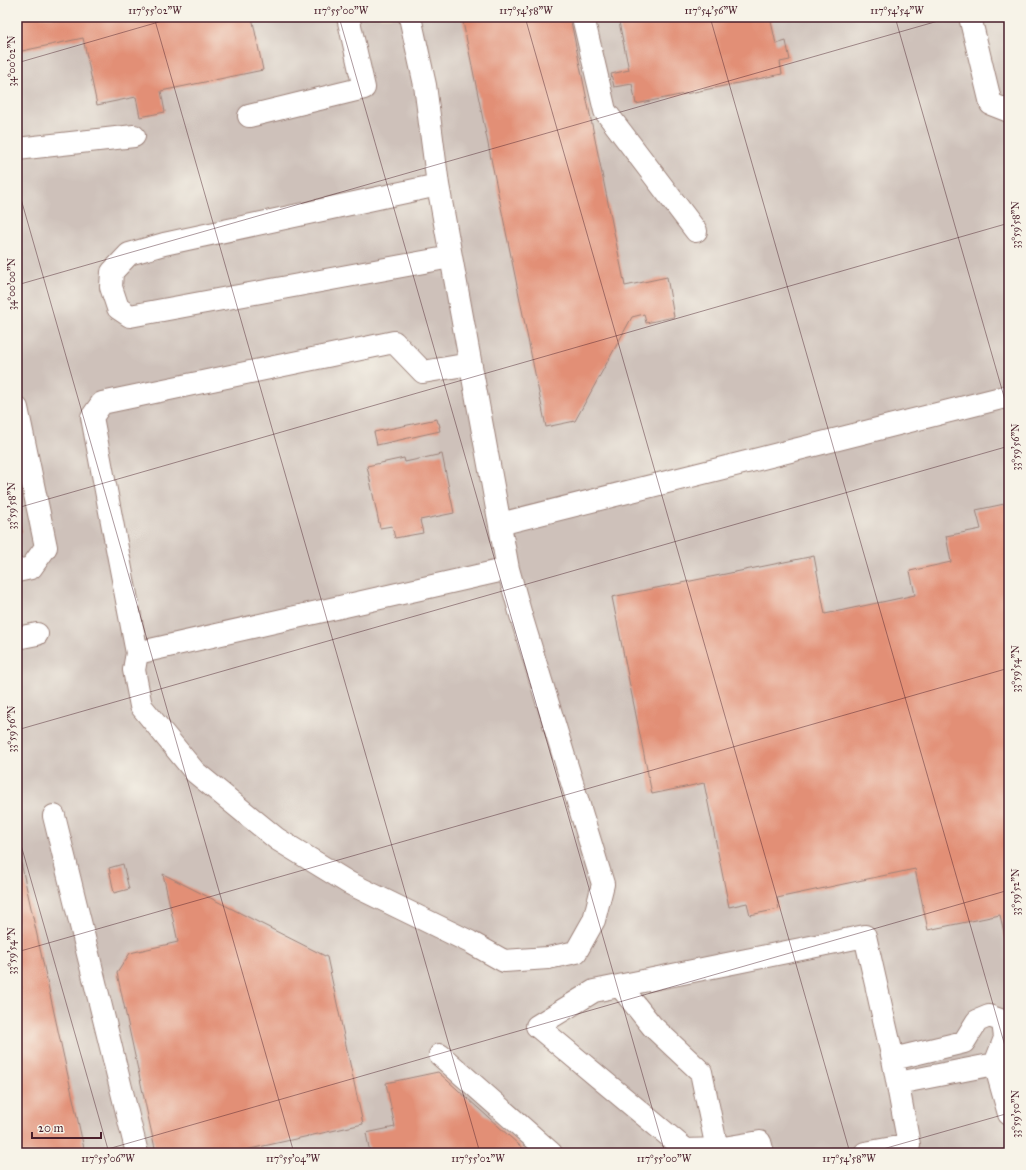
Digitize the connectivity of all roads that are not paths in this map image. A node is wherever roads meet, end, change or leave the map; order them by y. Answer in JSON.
{"nodes":[{"id":1,"x":348,"y":17,"type":"edge"},
{"id":2,"x":410,"y":17,"type":"edge"},
{"id":3,"x":583,"y":17,"type":"edge"},
{"id":4,"x":970,"y":17,"type":"edge"},
{"id":5,"x":1009,"y":111,"type":"edge"},
{"id":6,"x":249,"y":116,"type":"dead end"},
{"id":7,"x":134,"y":136,"type":"dead end"},
{"id":8,"x":17,"y":149,"type":"edge"},
{"id":9,"x":438,"y":185,"type":"junction"},
{"id":10,"x":696,"y":231,"type":"dead end"},
{"id":11,"x":451,"y":257,"type":"junction"},
{"id":12,"x":470,"y":364,"type":"junction"},
{"id":13,"x":1009,"y":396,"type":"edge"},
{"id":14,"x":17,"y":408,"type":"edge"},
{"id":15,"x":500,"y":524,"type":"junction"},
{"id":16,"x":508,"y":569,"type":"junction"},
{"id":17,"x":17,"y":571,"type":"edge"},
{"id":18,"x":137,"y":653,"type":"junction"},
{"id":19,"x":54,"y":816,"type":"dead end"},
{"id":20,"x":620,"y":986,"type":"junction"},
{"id":21,"x":440,"y":1055,"type":"dead end"},
{"id":22,"x":893,"y":1059,"type":"junction"},
{"id":23,"x":995,"y":1064,"type":"junction"},
{"id":24,"x":898,"y":1082,"type":"junction"},
{"id":25,"x":1009,"y":1114,"type":"edge"},
{"id":26,"x":718,"y":1151,"type":"edge"},
{"id":27,"x":137,"y":1153,"type":"edge"},
{"id":28,"x":552,"y":1153,"type":"edge"},
{"id":29,"x":763,"y":1153,"type":"edge"},
{"id":30,"x":865,"y":1153,"type":"edge"}],
"edges":[{"from":1,"to":6,"type":"lane"},
{"from":2,"to":9,"type":"lane"},
{"from":3,"to":10,"type":"lane"},
{"from":4,"to":5,"type":"lane"},
{"from":7,"to":8,"type":"lane"},
{"from":9,"to":11,"type":"lane"},
{"from":9,"to":11,"type":"lane"},
{"from":11,"to":12,"type":"lane"},
{"from":12,"to":15,"type":"lane"},
{"from":12,"to":18,"type":"lane"},
{"from":13,"to":15,"type":"lane"},
{"from":14,"to":17,"type":"lane"},
{"from":15,"to":16,"type":"lane"},
{"from":16,"to":18,"type":"lane"},
{"from":16,"to":18,"type":"lane"},
{"from":19,"to":27,"type":"lane"},
{"from":20,"to":22,"type":"lane"},
{"from":20,"to":26,"type":"lane"},
{"from":20,"to":26,"type":"lane"},
{"from":21,"to":28,"type":"lane"},
{"from":22,"to":23,"type":"lane"},
{"from":22,"to":24,"type":"lane"},
{"from":23,"to":24,"type":"lane"},
{"from":23,"to":25,"type":"lane"},
{"from":24,"to":30,"type":"lane"},
{"from":26,"to":29,"type":"lane"}]}
